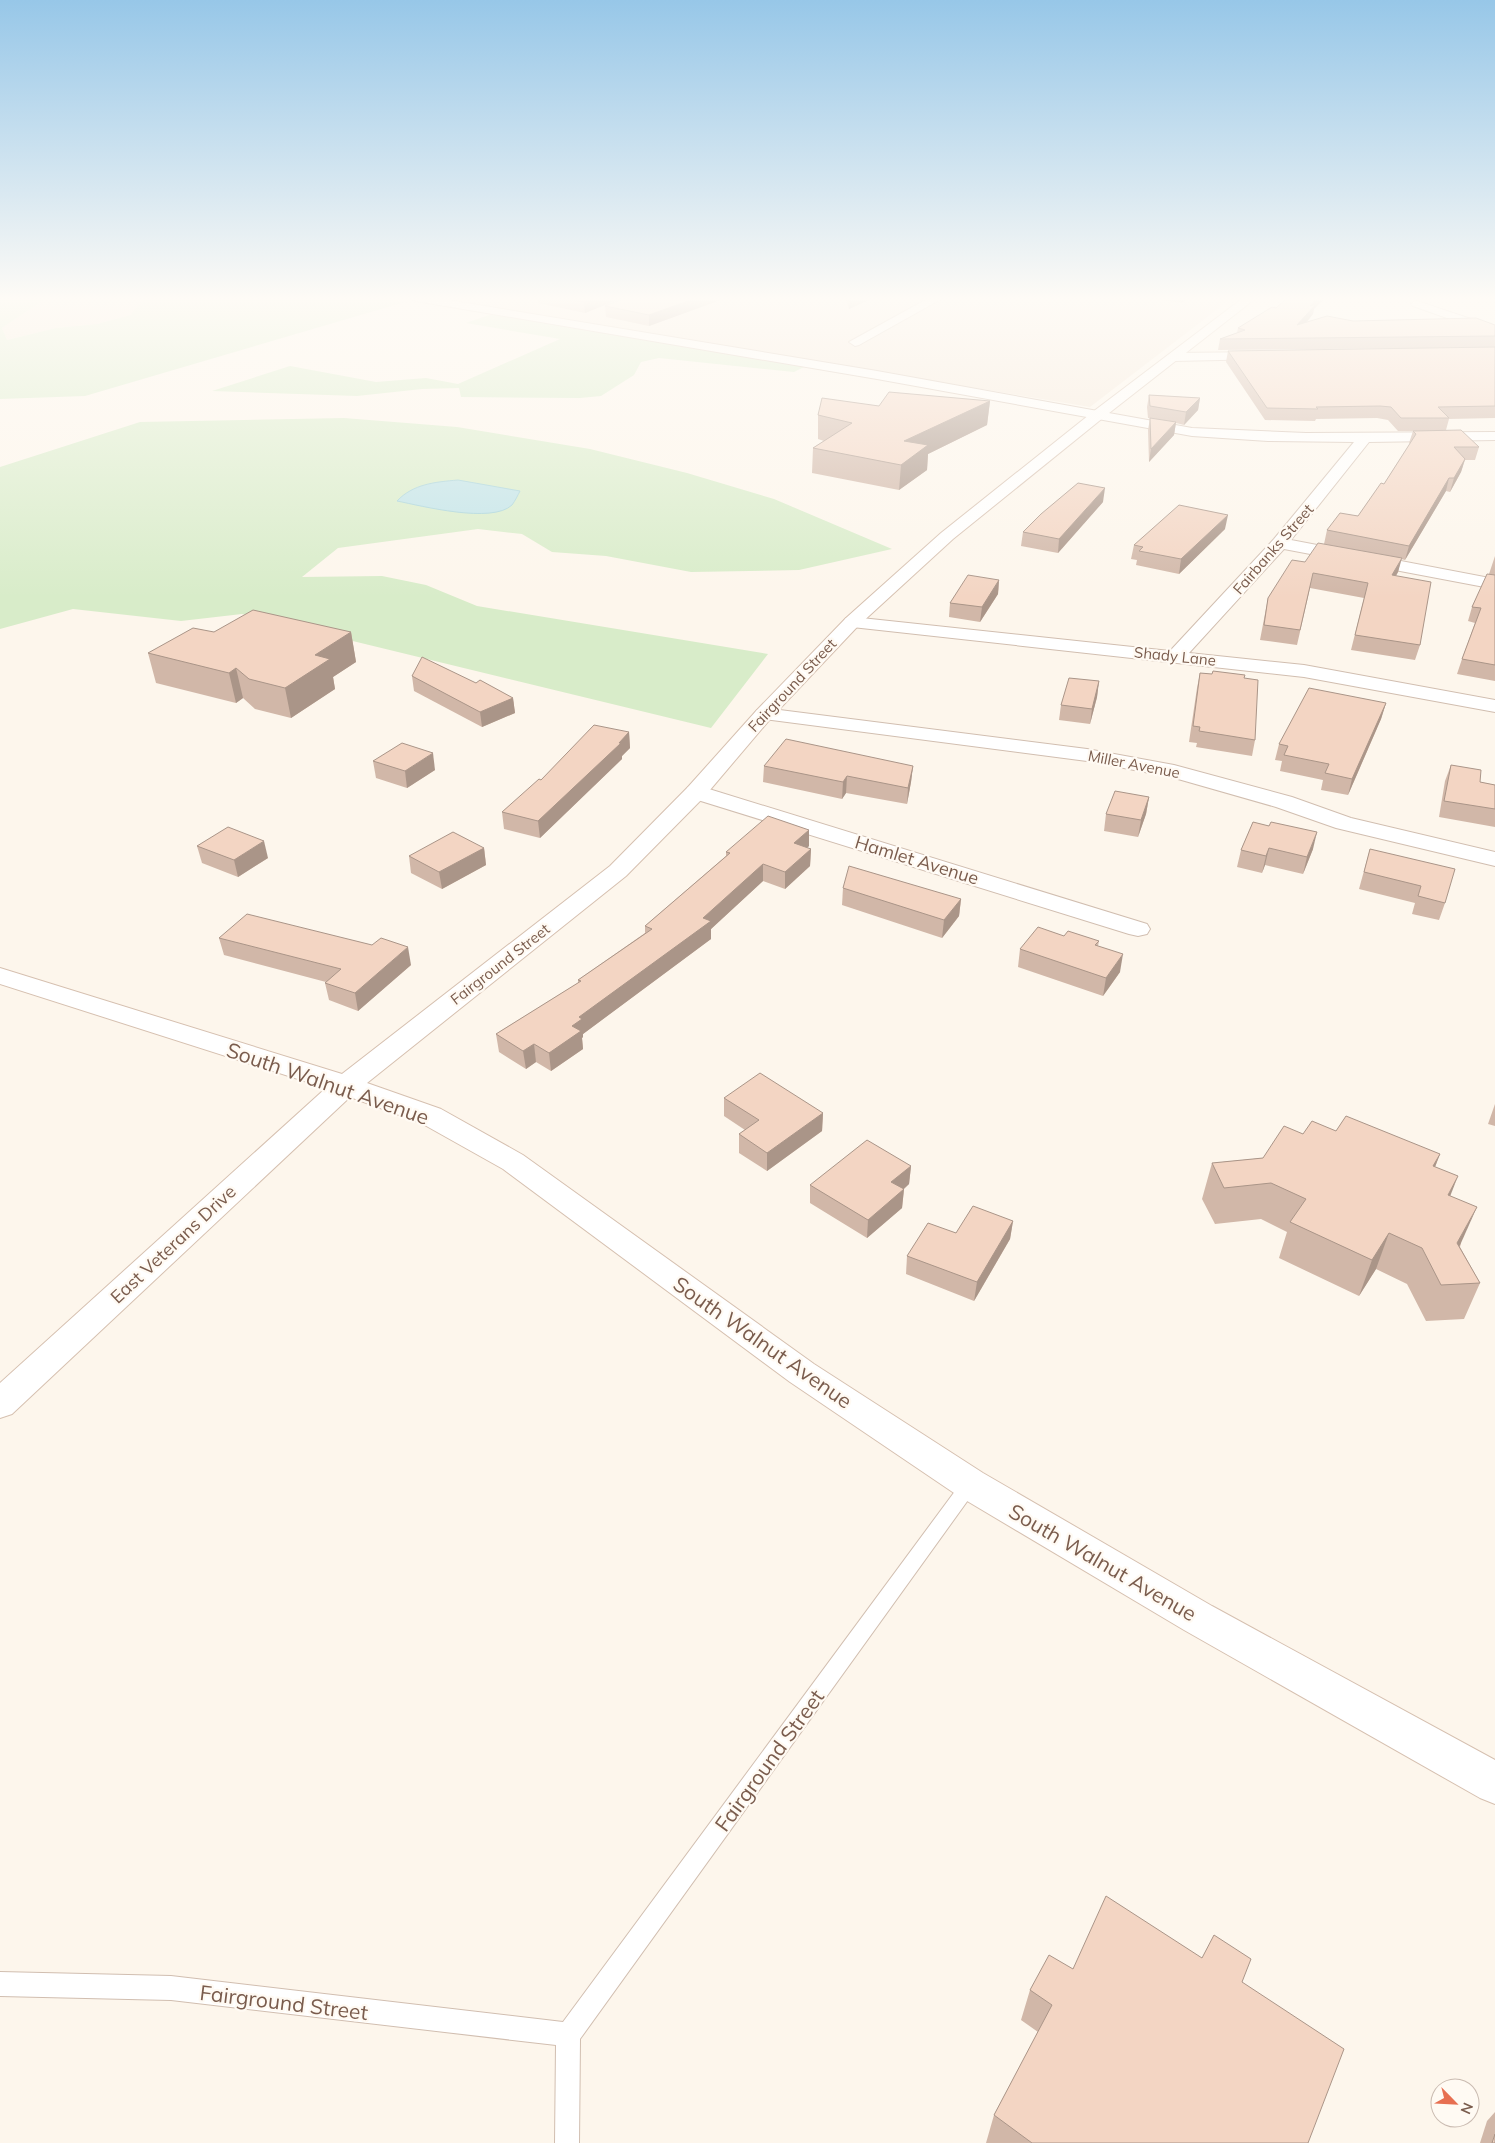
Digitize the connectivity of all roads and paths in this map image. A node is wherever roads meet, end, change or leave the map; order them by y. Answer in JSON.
{"nodes":[{"id":1,"x":1004,"y":398,"type":"edge"},
{"id":2,"x":1120,"y":398,"type":"edge"},
{"id":3,"x":1099,"y":414,"type":"junction"},
{"id":4,"x":1495,"y":436,"type":"edge"},
{"id":5,"x":1365,"y":438,"type":"junction"},
{"id":6,"x":1280,"y":543,"type":"junction"},
{"id":7,"x":1495,"y":584,"type":"edge"},
{"id":8,"x":852,"y":622,"type":"junction"},
{"id":9,"x":1176,"y":656,"type":"junction"},
{"id":10,"x":1495,"y":706,"type":"edge"},
{"id":11,"x":764,"y":714,"type":"junction"},
{"id":12,"x":696,"y":792,"type":"junction"},
{"id":13,"x":1495,"y":858,"type":"edge"},
{"id":14,"x":1138,"y":929,"type":"dead end"},
{"id":15,"x":0,"y":976,"type":"edge"},
{"id":16,"x":346,"y":1085,"type":"junction"},
{"id":17,"x":0,"y":1404,"type":"edge"},
{"id":18,"x":970,"y":1484,"type":"junction"},
{"id":19,"x":1495,"y":1783,"type":"edge"},
{"id":20,"x":0,"y":1984,"type":"edge"},
{"id":21,"x":568,"y":2035,"type":"junction"},
{"id":22,"x":567,"y":2143,"type":"edge"}],
"edges":[{"from":1,"to":3,"type":"street"},
{"from":2,"to":3,"type":"street","name":"Fairground Street"},
{"from":3,"to":5,"type":"street"},
{"from":3,"to":8,"type":"street","name":"Fairground Street"},
{"from":4,"to":5,"type":"street"},
{"from":5,"to":6,"type":"street","name":"Fairbanks Street"},
{"from":6,"to":7,"type":"street"},
{"from":6,"to":9,"type":"street","name":"Fairbanks Street"},
{"from":8,"to":9,"type":"street","name":"Shady Lane"},
{"from":8,"to":11,"type":"street","name":"Fairground Street"},
{"from":9,"to":10,"type":"street","name":"Shady Lane"},
{"from":11,"to":12,"type":"street","name":"Fairground Street"},
{"from":11,"to":13,"type":"street","name":"Miller Avenue"},
{"from":12,"to":14,"type":"street","name":"Hamlet Avenue"},
{"from":12,"to":16,"type":"street","name":"Fairground Street"},
{"from":15,"to":16,"type":"street","name":"South Walnut Avenue"},
{"from":16,"to":17,"type":"street","name":"East Veterans Drive"},
{"from":16,"to":18,"type":"street","name":"South Walnut Avenue"},
{"from":18,"to":19,"type":"street","name":"South Walnut Avenue"},
{"from":18,"to":21,"type":"lane","name":"Fairground Street"},
{"from":20,"to":21,"type":"lane","name":"Fairground Street"},
{"from":21,"to":22,"type":"lane"}]}
